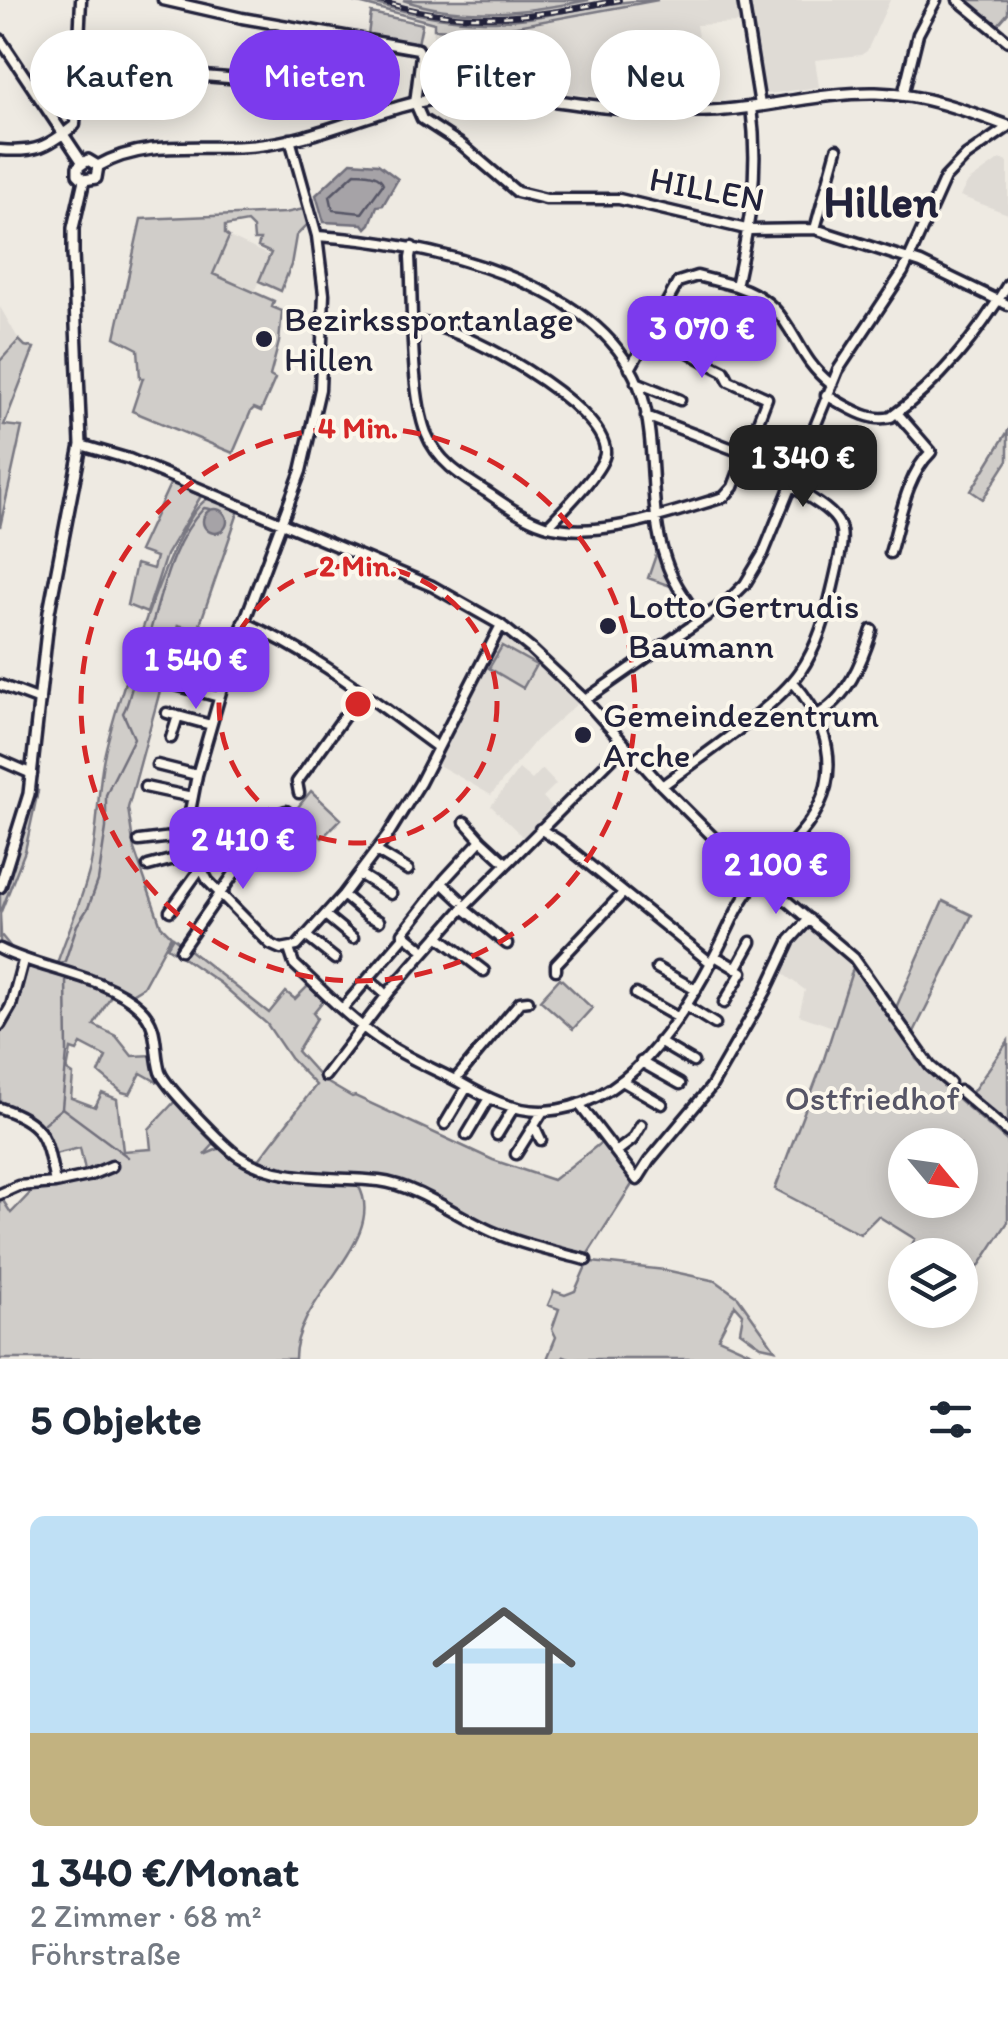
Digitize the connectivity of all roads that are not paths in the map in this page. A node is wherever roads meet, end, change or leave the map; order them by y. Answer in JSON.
{"nodes":[{"id":1,"x":81,"y":0,"type":"edge"},
{"id":2,"x":163,"y":0,"type":"edge"},
{"id":3,"x":744,"y":0,"type":"edge"},
{"id":4,"x":936,"y":0,"type":"edge"},
{"id":5,"x":958,"y":0,"type":"edge"},
{"id":6,"x":299,"y":28,"type":"junction"},
{"id":7,"x":80,"y":30,"type":"edge"},
{"id":8,"x":0,"y":40,"type":"edge"},
{"id":9,"x":1008,"y":41,"type":"edge"},
{"id":10,"x":209,"y":76,"type":"edge"},
{"id":11,"x":903,"y":95,"type":"junction"},
{"id":12,"x":415,"y":102,"type":"junction"},
{"id":13,"x":756,"y":106,"type":"junction"},
{"id":14,"x":77,"y":120,"type":"edge"},
{"id":15,"x":1008,"y":126,"type":"edge"},
{"id":16,"x":63,"y":135,"type":"junction"},
{"id":17,"x":290,"y":139,"type":"junction"},
{"id":18,"x":837,"y":149,"type":"dead end"},
{"id":19,"x":0,"y":150,"type":"edge"},
{"id":20,"x":82,"y":162,"type":"junction"},
{"id":21,"x":98,"y":166,"type":"junction"},
{"id":22,"x":84,"y":180,"type":"junction"},
{"id":23,"x":750,"y":230,"type":"junction"},
{"id":24,"x":815,"y":230,"type":"junction"},
{"id":25,"x":318,"y":236,"type":"junction"},
{"id":26,"x":412,"y":247,"type":"junction"},
{"id":27,"x":910,"y":259,"type":"junction"},
{"id":28,"x":1008,"y":284,"type":"edge"},
{"id":29,"x":736,"y":286,"type":"junction"},
{"id":30,"x":999,"y":300,"type":"junction"},
{"id":31,"x":1008,"y":305,"type":"edge"},
{"id":32,"x":414,"y":322,"type":"junction"},
{"id":33,"x":652,"y":330,"type":"junction"},
{"id":34,"x":630,"y":369,"type":"junction"},
{"id":35,"x":636,"y":382,"type":"junction"},
{"id":36,"x":831,"y":384,"type":"junction"},
{"id":37,"x":826,"y":395,"type":"junction"},
{"id":38,"x":680,"y":400,"type":"dead end"},
{"id":39,"x":897,"y":413,"type":"junction"},
{"id":40,"x":646,"y":416,"type":"junction"},
{"id":41,"x":753,"y":437,"type":"junction"},
{"id":42,"x":81,"y":445,"type":"junction"},
{"id":43,"x":736,"y":449,"type":"junction"},
{"id":44,"x":746,"y":454,"type":"junction"},
{"id":45,"x":793,"y":487,"type":"junction"},
{"id":46,"x":656,"y":515,"type":"junction"},
{"id":47,"x":279,"y":522,"type":"junction"},
{"id":48,"x":548,"y":526,"type":"junction"},
{"id":49,"x":889,"y":545,"type":"dead end"},
{"id":50,"x":700,"y":620,"type":"junction"},
{"id":51,"x":243,"y":622,"type":"junction"},
{"id":52,"x":501,"y":626,"type":"junction"},
{"id":53,"x":872,"y":630,"type":"dead end"},
{"id":54,"x":792,"y":682,"type":"junction"},
{"id":55,"x":172,"y":684,"type":"dead end"},
{"id":56,"x":0,"y":685,"type":"edge"},
{"id":57,"x":361,"y":693,"type":"junction"},
{"id":58,"x":219,"y":698,"type":"junction"},
{"id":59,"x":40,"y":700,"type":"junction"},
{"id":60,"x":585,"y":700,"type":"junction"},
{"id":61,"x":167,"y":713,"type":"dead end"},
{"id":62,"x":817,"y":715,"type":"junction"},
{"id":63,"x":178,"y":716,"type":"junction"},
{"id":64,"x":211,"y":725,"type":"junction"},
{"id":65,"x":170,"y":738,"type":"dead end"},
{"id":66,"x":625,"y":745,"type":"junction"},
{"id":67,"x":437,"y":747,"type":"junction"},
{"id":68,"x":0,"y":760,"type":"edge"},
{"id":69,"x":157,"y":765,"type":"dead end"},
{"id":70,"x":32,"y":774,"type":"junction"},
{"id":71,"x":197,"y":775,"type":"junction"},
{"id":72,"x":662,"y":786,"type":"junction"},
{"id":73,"x":145,"y":787,"type":"dead end"},
{"id":74,"x":299,"y":793,"type":"dead end"},
{"id":75,"x":192,"y":797,"type":"junction"},
{"id":76,"x":286,"y":811,"type":"dead end"},
{"id":77,"x":465,"y":822,"type":"dead end"},
{"id":78,"x":540,"y":829,"type":"junction"},
{"id":79,"x":189,"y":835,"type":"junction"},
{"id":80,"x":481,"y":840,"type":"junction"},
{"id":81,"x":139,"y":841,"type":"dead end"},
{"id":82,"x":376,"y":851,"type":"junction"},
{"id":83,"x":193,"y":854,"type":"junction"},
{"id":84,"x":506,"y":863,"type":"junction"},
{"id":85,"x":148,"y":866,"type":"dead end"},
{"id":86,"x":200,"y":869,"type":"junction"},
{"id":87,"x":408,"y":870,"type":"dead end"},
{"id":88,"x":360,"y":874,"type":"junction"},
{"id":89,"x":763,"y":874,"type":"junction"},
{"id":90,"x":442,"y":883,"type":"junction"},
{"id":91,"x":0,"y":887,"type":"edge"},
{"id":92,"x":220,"y":894,"type":"junction"},
{"id":93,"x":391,"y":894,"type":"dead end"},
{"id":94,"x":624,"y":894,"type":"junction"},
{"id":95,"x":343,"y":895,"type":"junction"},
{"id":96,"x":461,"y":904,"type":"junction"},
{"id":97,"x":170,"y":912,"type":"dead end"},
{"id":98,"x":324,"y":915,"type":"junction"},
{"id":99,"x":808,"y":919,"type":"junction"},
{"id":100,"x":379,"y":921,"type":"dead end"},
{"id":101,"x":403,"y":933,"type":"junction"},
{"id":102,"x":306,"y":936,"type":"junction"},
{"id":103,"x":438,"y":936,"type":"junction"},
{"id":104,"x":353,"y":938,"type":"dead end"},
{"id":105,"x":750,"y":942,"type":"dead end"},
{"id":106,"x":506,"y":944,"type":"dead end"},
{"id":107,"x":420,"y":947,"type":"dead end"},
{"id":108,"x":0,"y":949,"type":"edge"},
{"id":109,"x":181,"y":950,"type":"dead end"},
{"id":110,"x":289,"y":950,"type":"junction"},
{"id":111,"x":335,"y":959,"type":"dead end"},
{"id":112,"x":713,"y":960,"type":"junction"},
{"id":113,"x":23,"y":961,"type":"junction"},
{"id":114,"x":657,"y":968,"type":"dead end"},
{"id":115,"x":736,"y":968,"type":"junction"},
{"id":116,"x":556,"y":970,"type":"dead end"},
{"id":117,"x":484,"y":971,"type":"dead end"},
{"id":118,"x":368,"y":979,"type":"junction"},
{"id":119,"x":696,"y":990,"type":"junction"},
{"id":120,"x":382,"y":991,"type":"dead end"},
{"id":121,"x":636,"y":994,"type":"dead end"},
{"id":122,"x":528,"y":1002,"type":"dead end"},
{"id":123,"x":724,"y":1002,"type":"dead end"},
{"id":124,"x":686,"y":1006,"type":"junction"},
{"id":125,"x":342,"y":1008,"type":"junction"},
{"id":126,"x":678,"y":1018,"type":"junction"},
{"id":127,"x":715,"y":1024,"type":"dead end"},
{"id":128,"x":0,"y":1026,"type":"edge"},
{"id":129,"x":362,"y":1026,"type":"junction"},
{"id":130,"x":658,"y":1042,"type":"junction"},
{"id":131,"x":641,"y":1062,"type":"junction"},
{"id":132,"x":693,"y":1062,"type":"dead end"},
{"id":133,"x":325,"y":1076,"type":"dead end"},
{"id":134,"x":456,"y":1080,"type":"junction"},
{"id":135,"x":622,"y":1081,"type":"junction"},
{"id":136,"x":950,"y":1083,"type":"dead end"},
{"id":137,"x":680,"y":1084,"type":"dead end"},
{"id":138,"x":467,"y":1087,"type":"junction"},
{"id":139,"x":960,"y":1091,"type":"dead end"},
{"id":140,"x":489,"y":1098,"type":"junction"},
{"id":141,"x":579,"y":1104,"type":"junction"},
{"id":142,"x":662,"y":1104,"type":"dead end"},
{"id":143,"x":514,"y":1107,"type":"junction"},
{"id":144,"x":0,"y":1108,"type":"edge"},
{"id":145,"x":542,"y":1111,"type":"junction"},
{"id":146,"x":445,"y":1124,"type":"dead end"},
{"id":147,"x":534,"y":1125,"type":"junction"},
{"id":148,"x":641,"y":1126,"type":"dead end"},
{"id":149,"x":1008,"y":1132,"type":"edge"},
{"id":150,"x":467,"y":1135,"type":"dead end"},
{"id":151,"x":497,"y":1135,"type":"dead end"},
{"id":152,"x":541,"y":1140,"type":"dead end"},
{"id":153,"x":616,"y":1152,"type":"junction"},
{"id":154,"x":516,"y":1154,"type":"dead end"},
{"id":155,"x":112,"y":1166,"type":"dead end"},
{"id":156,"x":55,"y":1183,"type":"junction"},
{"id":157,"x":0,"y":1194,"type":"edge"},
{"id":158,"x":586,"y":1260,"type":"dead end"}],
"edges":[{"from":1,"to":7,"type":"street"},
{"from":2,"to":6,"type":"street"},
{"from":3,"to":13,"type":"street"},
{"from":4,"to":11,"type":"street"},
{"from":5,"to":9,"type":"street"},
{"from":6,"to":10,"type":"street"},
{"from":6,"to":12,"type":"street"},
{"from":8,"to":16,"type":"street"},
{"from":11,"to":13,"type":"main road"},
{"from":11,"to":15,"type":"main road"},
{"from":12,"to":13,"type":"main road"},
{"from":12,"to":17,"type":"main road"},
{"from":12,"to":23,"type":"street","name":"HILLEN"},
{"from":13,"to":23,"type":"street"},
{"from":14,"to":16,"type":"street"},
{"from":15,"to":27,"type":"street"},
{"from":16,"to":19,"type":"street"},
{"from":16,"to":20,"type":"street"},
{"from":17,"to":21,"type":"main road"},
{"from":17,"to":25,"type":"street"},
{"from":18,"to":24,"type":"street"},
{"from":20,"to":21,"type":"main road"},
{"from":20,"to":22,"type":"main road"},
{"from":21,"to":22,"type":"main road"},
{"from":22,"to":42,"type":"main road"},
{"from":23,"to":24,"type":"street","name":"HILLEN"},
{"from":23,"to":29,"type":"street"},
{"from":24,"to":27,"type":"street","name":"HILLEN"},
{"from":25,"to":26,"type":"street"},
{"from":25,"to":47,"type":"street"},
{"from":26,"to":32,"type":"street"},
{"from":26,"to":34,"type":"street"},
{"from":27,"to":30,"type":"street","name":"HILLEN"},
{"from":27,"to":36,"type":"street"},
{"from":28,"to":30,"type":"street"},
{"from":29,"to":33,"type":"street"},
{"from":29,"to":36,"type":"street"},
{"from":30,"to":31,"type":"street","name":"HILLEN"},
{"from":30,"to":39,"type":"street"},
{"from":32,"to":48,"type":"street"},
{"from":32,"to":48,"type":"street"},
{"from":33,"to":34,"type":"street"},
{"from":33,"to":41,"type":"street"},
{"from":34,"to":35,"type":"street"},
{"from":35,"to":38,"type":"street"},
{"from":35,"to":40,"type":"street"},
{"from":36,"to":37,"type":"street"},
{"from":37,"to":39,"type":"street"},
{"from":37,"to":45,"type":"street"},
{"from":39,"to":49,"type":"street"},
{"from":40,"to":43,"type":"street"},
{"from":40,"to":46,"type":"street"},
{"from":41,"to":43,"type":"street"},
{"from":41,"to":44,"type":"street"},
{"from":42,"to":47,"type":"street"},
{"from":42,"to":59,"type":"main road"},
{"from":43,"to":44,"type":"street"},
{"from":44,"to":46,"type":"street"},
{"from":45,"to":50,"type":"street"},
{"from":45,"to":54,"type":"street"},
{"from":46,"to":48,"type":"street"},
{"from":46,"to":50,"type":"street"},
{"from":47,"to":51,"type":"street"},
{"from":47,"to":52,"type":"street"},
{"from":50,"to":60,"type":"street"},
{"from":51,"to":57,"type":"street"},
{"from":51,"to":58,"type":"street"},
{"from":52,"to":60,"type":"street"},
{"from":52,"to":67,"type":"street"},
{"from":53,"to":62,"type":"street"},
{"from":54,"to":62,"type":"street"},
{"from":54,"to":72,"type":"street"},
{"from":55,"to":58,"type":"street"},
{"from":56,"to":59,"type":"street"},
{"from":57,"to":67,"type":"street"},
{"from":57,"to":74,"type":"street"},
{"from":58,"to":64,"type":"street"},
{"from":59,"to":70,"type":"main road"},
{"from":60,"to":66,"type":"street"},
{"from":61,"to":63,"type":"street"},
{"from":62,"to":89,"type":"street"},
{"from":63,"to":64,"type":"street"},
{"from":63,"to":65,"type":"street"},
{"from":64,"to":71,"type":"street"},
{"from":66,"to":72,"type":"street"},
{"from":66,"to":78,"type":"street"},
{"from":67,"to":82,"type":"street"},
{"from":68,"to":70,"type":"street"},
{"from":69,"to":71,"type":"street"},
{"from":70,"to":91,"type":"main road"},
{"from":71,"to":75,"type":"street"},
{"from":72,"to":89,"type":"street"},
{"from":73,"to":75,"type":"street"},
{"from":75,"to":79,"type":"street"},
{"from":76,"to":92,"type":"street"},
{"from":77,"to":80,"type":"street"},
{"from":78,"to":84,"type":"street"},
{"from":78,"to":94,"type":"street"},
{"from":79,"to":81,"type":"street"},
{"from":79,"to":83,"type":"street"},
{"from":80,"to":84,"type":"street"},
{"from":80,"to":90,"type":"street"},
{"from":82,"to":87,"type":"street"},
{"from":82,"to":88,"type":"street"},
{"from":83,"to":85,"type":"street"},
{"from":83,"to":86,"type":"street"},
{"from":84,"to":96,"type":"street"},
{"from":86,"to":92,"type":"street"},
{"from":86,"to":97,"type":"street"},
{"from":88,"to":93,"type":"street"},
{"from":88,"to":95,"type":"street"},
{"from":89,"to":99,"type":"street"},
{"from":89,"to":112,"type":"street"},
{"from":90,"to":96,"type":"street"},
{"from":90,"to":101,"type":"street"},
{"from":92,"to":109,"type":"street"},
{"from":92,"to":110,"type":"street"},
{"from":94,"to":112,"type":"street"},
{"from":94,"to":116,"type":"street"},
{"from":95,"to":98,"type":"street"},
{"from":95,"to":100,"type":"street"},
{"from":96,"to":103,"type":"street"},
{"from":96,"to":106,"type":"street"},
{"from":98,"to":102,"type":"street"},
{"from":98,"to":104,"type":"street"},
{"from":99,"to":136,"type":"street"},
{"from":99,"to":153,"type":"street"},
{"from":101,"to":107,"type":"street"},
{"from":101,"to":118,"type":"street"},
{"from":102,"to":110,"type":"street"},
{"from":102,"to":111,"type":"street"},
{"from":103,"to":117,"type":"street"},
{"from":103,"to":129,"type":"street"},
{"from":105,"to":115,"type":"street"},
{"from":108,"to":113,"type":"street"},
{"from":110,"to":125,"type":"street"},
{"from":112,"to":115,"type":"street"},
{"from":112,"to":119,"type":"street"},
{"from":113,"to":128,"type":"street"},
{"from":113,"to":158,"type":"street"},
{"from":114,"to":119,"type":"street"},
{"from":115,"to":123,"type":"street"},
{"from":118,"to":120,"type":"street"},
{"from":118,"to":125,"type":"street"},
{"from":119,"to":124,"type":"street"},
{"from":121,"to":126,"type":"street"},
{"from":122,"to":134,"type":"street"},
{"from":124,"to":126,"type":"street"},
{"from":124,"to":127,"type":"street"},
{"from":125,"to":129,"type":"street"},
{"from":126,"to":130,"type":"street"},
{"from":129,"to":133,"type":"street"},
{"from":129,"to":134,"type":"street"},
{"from":130,"to":131,"type":"street"},
{"from":130,"to":132,"type":"street"},
{"from":131,"to":135,"type":"street"},
{"from":131,"to":137,"type":"street"},
{"from":134,"to":138,"type":"street"},
{"from":135,"to":141,"type":"street"},
{"from":135,"to":142,"type":"street"},
{"from":138,"to":140,"type":"street"},
{"from":138,"to":146,"type":"street"},
{"from":139,"to":149,"type":"street"},
{"from":140,"to":143,"type":"street"},
{"from":140,"to":150,"type":"street"},
{"from":141,"to":145,"type":"street"},
{"from":141,"to":153,"type":"street"},
{"from":143,"to":145,"type":"street"},
{"from":143,"to":151,"type":"street"},
{"from":144,"to":156,"type":"street"},
{"from":145,"to":147,"type":"street"},
{"from":147,"to":152,"type":"street"},
{"from":147,"to":154,"type":"street"},
{"from":148,"to":153,"type":"street"},
{"from":155,"to":156,"type":"street"},
{"from":156,"to":157,"type":"street"}]}
